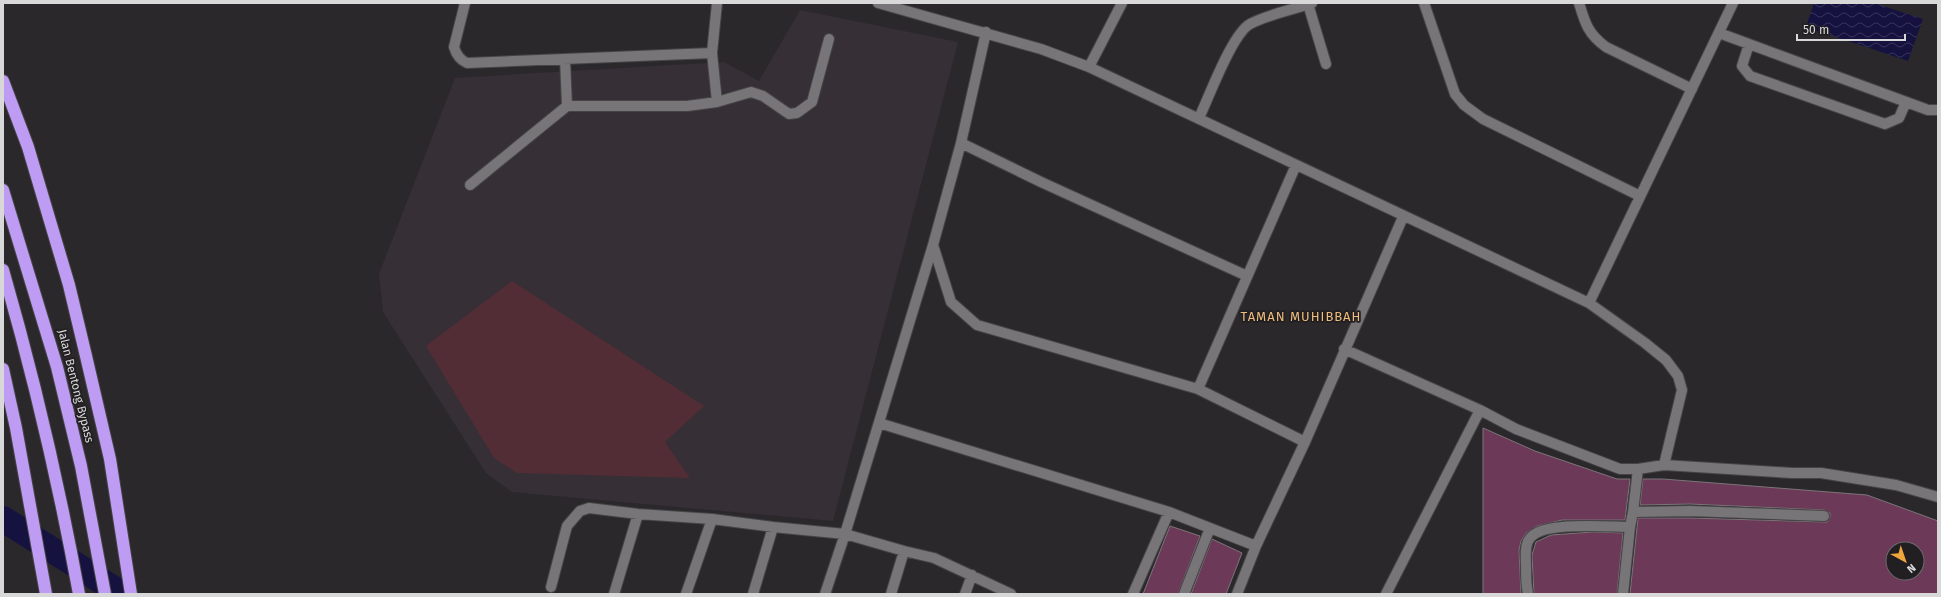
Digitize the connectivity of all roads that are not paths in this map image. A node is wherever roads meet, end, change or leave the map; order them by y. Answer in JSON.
{"nodes":[{"id":1,"x":465,"y":3,"type":"edge"},
{"id":2,"x":717,"y":3,"type":"edge"},
{"id":3,"x":878,"y":3,"type":"edge"},
{"id":4,"x":1122,"y":3,"type":"edge"},
{"id":5,"x":1424,"y":3,"type":"edge"},
{"id":6,"x":1579,"y":3,"type":"edge"},
{"id":7,"x":1733,"y":3,"type":"edge"},
{"id":8,"x":1310,"y":4,"type":"edge"},
{"id":9,"x":986,"y":32,"type":"junction"},
{"id":10,"x":1719,"y":33,"type":"junction"},
{"id":11,"x":829,"y":39,"type":"dead end"},
{"id":12,"x":1749,"y":44,"type":"junction"},
{"id":13,"x":712,"y":53,"type":"junction"},
{"id":14,"x":565,"y":59,"type":"junction"},
{"id":15,"x":1326,"y":64,"type":"dead end"},
{"id":16,"x":1089,"y":67,"type":"junction"},
{"id":17,"x":3,"y":81,"type":"edge"},
{"id":18,"x":1692,"y":89,"type":"junction"},
{"id":19,"x":717,"y":102,"type":"junction"},
{"id":20,"x":1906,"y":102,"type":"junction"},
{"id":21,"x":566,"y":106,"type":"junction"},
{"id":22,"x":1938,"y":110,"type":"edge"},
{"id":23,"x":1199,"y":118,"type":"junction"},
{"id":24,"x":961,"y":143,"type":"junction"},
{"id":25,"x":1296,"y":165,"type":"junction"},
{"id":26,"x":470,"y":185,"type":"dead end"},
{"id":27,"x":3,"y":190,"type":"edge"},
{"id":28,"x":1640,"y":196,"type":"junction"},
{"id":29,"x":1403,"y":217,"type":"junction"},
{"id":30,"x":933,"y":245,"type":"junction"},
{"id":31,"x":3,"y":270,"type":"edge"},
{"id":32,"x":1247,"y":276,"type":"junction"},
{"id":33,"x":1588,"y":304,"type":"junction"},
{"id":34,"x":1344,"y":349,"type":"junction"},
{"id":35,"x":3,"y":369,"type":"edge"},
{"id":36,"x":1198,"y":389,"type":"junction"},
{"id":37,"x":1480,"y":410,"type":"junction"},
{"id":38,"x":879,"y":423,"type":"junction"},
{"id":39,"x":1305,"y":442,"type":"junction"},
{"id":40,"x":1664,"y":465,"type":"junction"},
{"id":41,"x":1638,"y":469,"type":"junction"},
{"id":42,"x":1938,"y":498,"type":"edge"},
{"id":43,"x":1169,"y":512,"type":"junction"},
{"id":44,"x":1633,"y":512,"type":"junction"},
{"id":45,"x":638,"y":514,"type":"junction"},
{"id":46,"x":1824,"y":516,"type":"dead end"},
{"id":47,"x":712,"y":519,"type":"junction"},
{"id":48,"x":774,"y":527,"type":"junction"},
{"id":49,"x":1630,"y":527,"type":"junction"},
{"id":50,"x":1210,"y":528,"type":"junction"},
{"id":51,"x":845,"y":534,"type":"junction"},
{"id":52,"x":1256,"y":546,"type":"junction"},
{"id":53,"x":904,"y":551,"type":"junction"},
{"id":54,"x":972,"y":575,"type":"junction"},
{"id":55,"x":551,"y":587,"type":"dead end"},
{"id":56,"x":46,"y":594,"type":"edge"},
{"id":57,"x":79,"y":594,"type":"edge"},
{"id":58,"x":105,"y":594,"type":"edge"},
{"id":59,"x":131,"y":594,"type":"edge"},
{"id":60,"x":614,"y":594,"type":"edge"},
{"id":61,"x":686,"y":594,"type":"edge"},
{"id":62,"x":753,"y":594,"type":"edge"},
{"id":63,"x":825,"y":594,"type":"edge"},
{"id":64,"x":891,"y":594,"type":"edge"},
{"id":65,"x":965,"y":594,"type":"edge"},
{"id":66,"x":1011,"y":594,"type":"edge"},
{"id":67,"x":1133,"y":594,"type":"edge"},
{"id":68,"x":1184,"y":594,"type":"edge"},
{"id":69,"x":1237,"y":594,"type":"edge"},
{"id":70,"x":1386,"y":594,"type":"edge"},
{"id":71,"x":1528,"y":594,"type":"edge"},
{"id":72,"x":1623,"y":594,"type":"edge"}],
"edges":[{"from":1,"to":14,"type":"street"},
{"from":2,"to":13,"type":"street"},
{"from":3,"to":9,"type":"street"},
{"from":4,"to":16,"type":"street"},
{"from":5,"to":28,"type":"street"},
{"from":6,"to":18,"type":"street"},
{"from":7,"to":10,"type":"street"},
{"from":8,"to":15,"type":"street"},
{"from":8,"to":23,"type":"street"},
{"from":9,"to":16,"type":"street"},
{"from":9,"to":24,"type":"street"},
{"from":10,"to":12,"type":"street"},
{"from":10,"to":18,"type":"street"},
{"from":11,"to":19,"type":"street"},
{"from":12,"to":20,"type":"street"},
{"from":12,"to":20,"type":"street"},
{"from":13,"to":14,"type":"street"},
{"from":13,"to":19,"type":"street"},
{"from":14,"to":21,"type":"street"},
{"from":16,"to":23,"type":"street"},
{"from":17,"to":59,"type":"highway"},
{"from":18,"to":28,"type":"street"},
{"from":19,"to":21,"type":"street"},
{"from":20,"to":22,"type":"street"},
{"from":21,"to":26,"type":"street"},
{"from":23,"to":25,"type":"street"},
{"from":24,"to":30,"type":"street"},
{"from":24,"to":32,"type":"street"},
{"from":25,"to":29,"type":"street"},
{"from":25,"to":32,"type":"street"},
{"from":27,"to":58,"type":"highway","name":"Jalan Bentong Bypass"},
{"from":28,"to":33,"type":"street"},
{"from":29,"to":33,"type":"street"},
{"from":29,"to":34,"type":"street"},
{"from":30,"to":36,"type":"street"},
{"from":30,"to":38,"type":"street"},
{"from":31,"to":57,"type":"highway"},
{"from":32,"to":36,"type":"street"},
{"from":33,"to":40,"type":"street"},
{"from":34,"to":37,"type":"street"},
{"from":34,"to":39,"type":"street"},
{"from":35,"to":56,"type":"highway"},
{"from":36,"to":39,"type":"street"},
{"from":37,"to":41,"type":"street"},
{"from":37,"to":70,"type":"street"},
{"from":38,"to":43,"type":"street"},
{"from":38,"to":51,"type":"street"},
{"from":39,"to":52,"type":"street"},
{"from":40,"to":41,"type":"street"},
{"from":40,"to":42,"type":"street"},
{"from":41,"to":44,"type":"street"},
{"from":43,"to":50,"type":"street"},
{"from":43,"to":67,"type":"street"},
{"from":44,"to":46,"type":"street"},
{"from":44,"to":49,"type":"street"},
{"from":45,"to":47,"type":"street"},
{"from":45,"to":55,"type":"street"},
{"from":45,"to":60,"type":"street"},
{"from":47,"to":48,"type":"street"},
{"from":47,"to":61,"type":"street"},
{"from":48,"to":51,"type":"street"},
{"from":48,"to":62,"type":"street"},
{"from":49,"to":71,"type":"street"},
{"from":49,"to":72,"type":"street"},
{"from":50,"to":52,"type":"street"},
{"from":50,"to":68,"type":"street"},
{"from":51,"to":53,"type":"street"},
{"from":51,"to":63,"type":"street"},
{"from":52,"to":69,"type":"street"},
{"from":53,"to":54,"type":"street"},
{"from":53,"to":64,"type":"street"},
{"from":54,"to":65,"type":"street"},
{"from":54,"to":66,"type":"street"}]}
